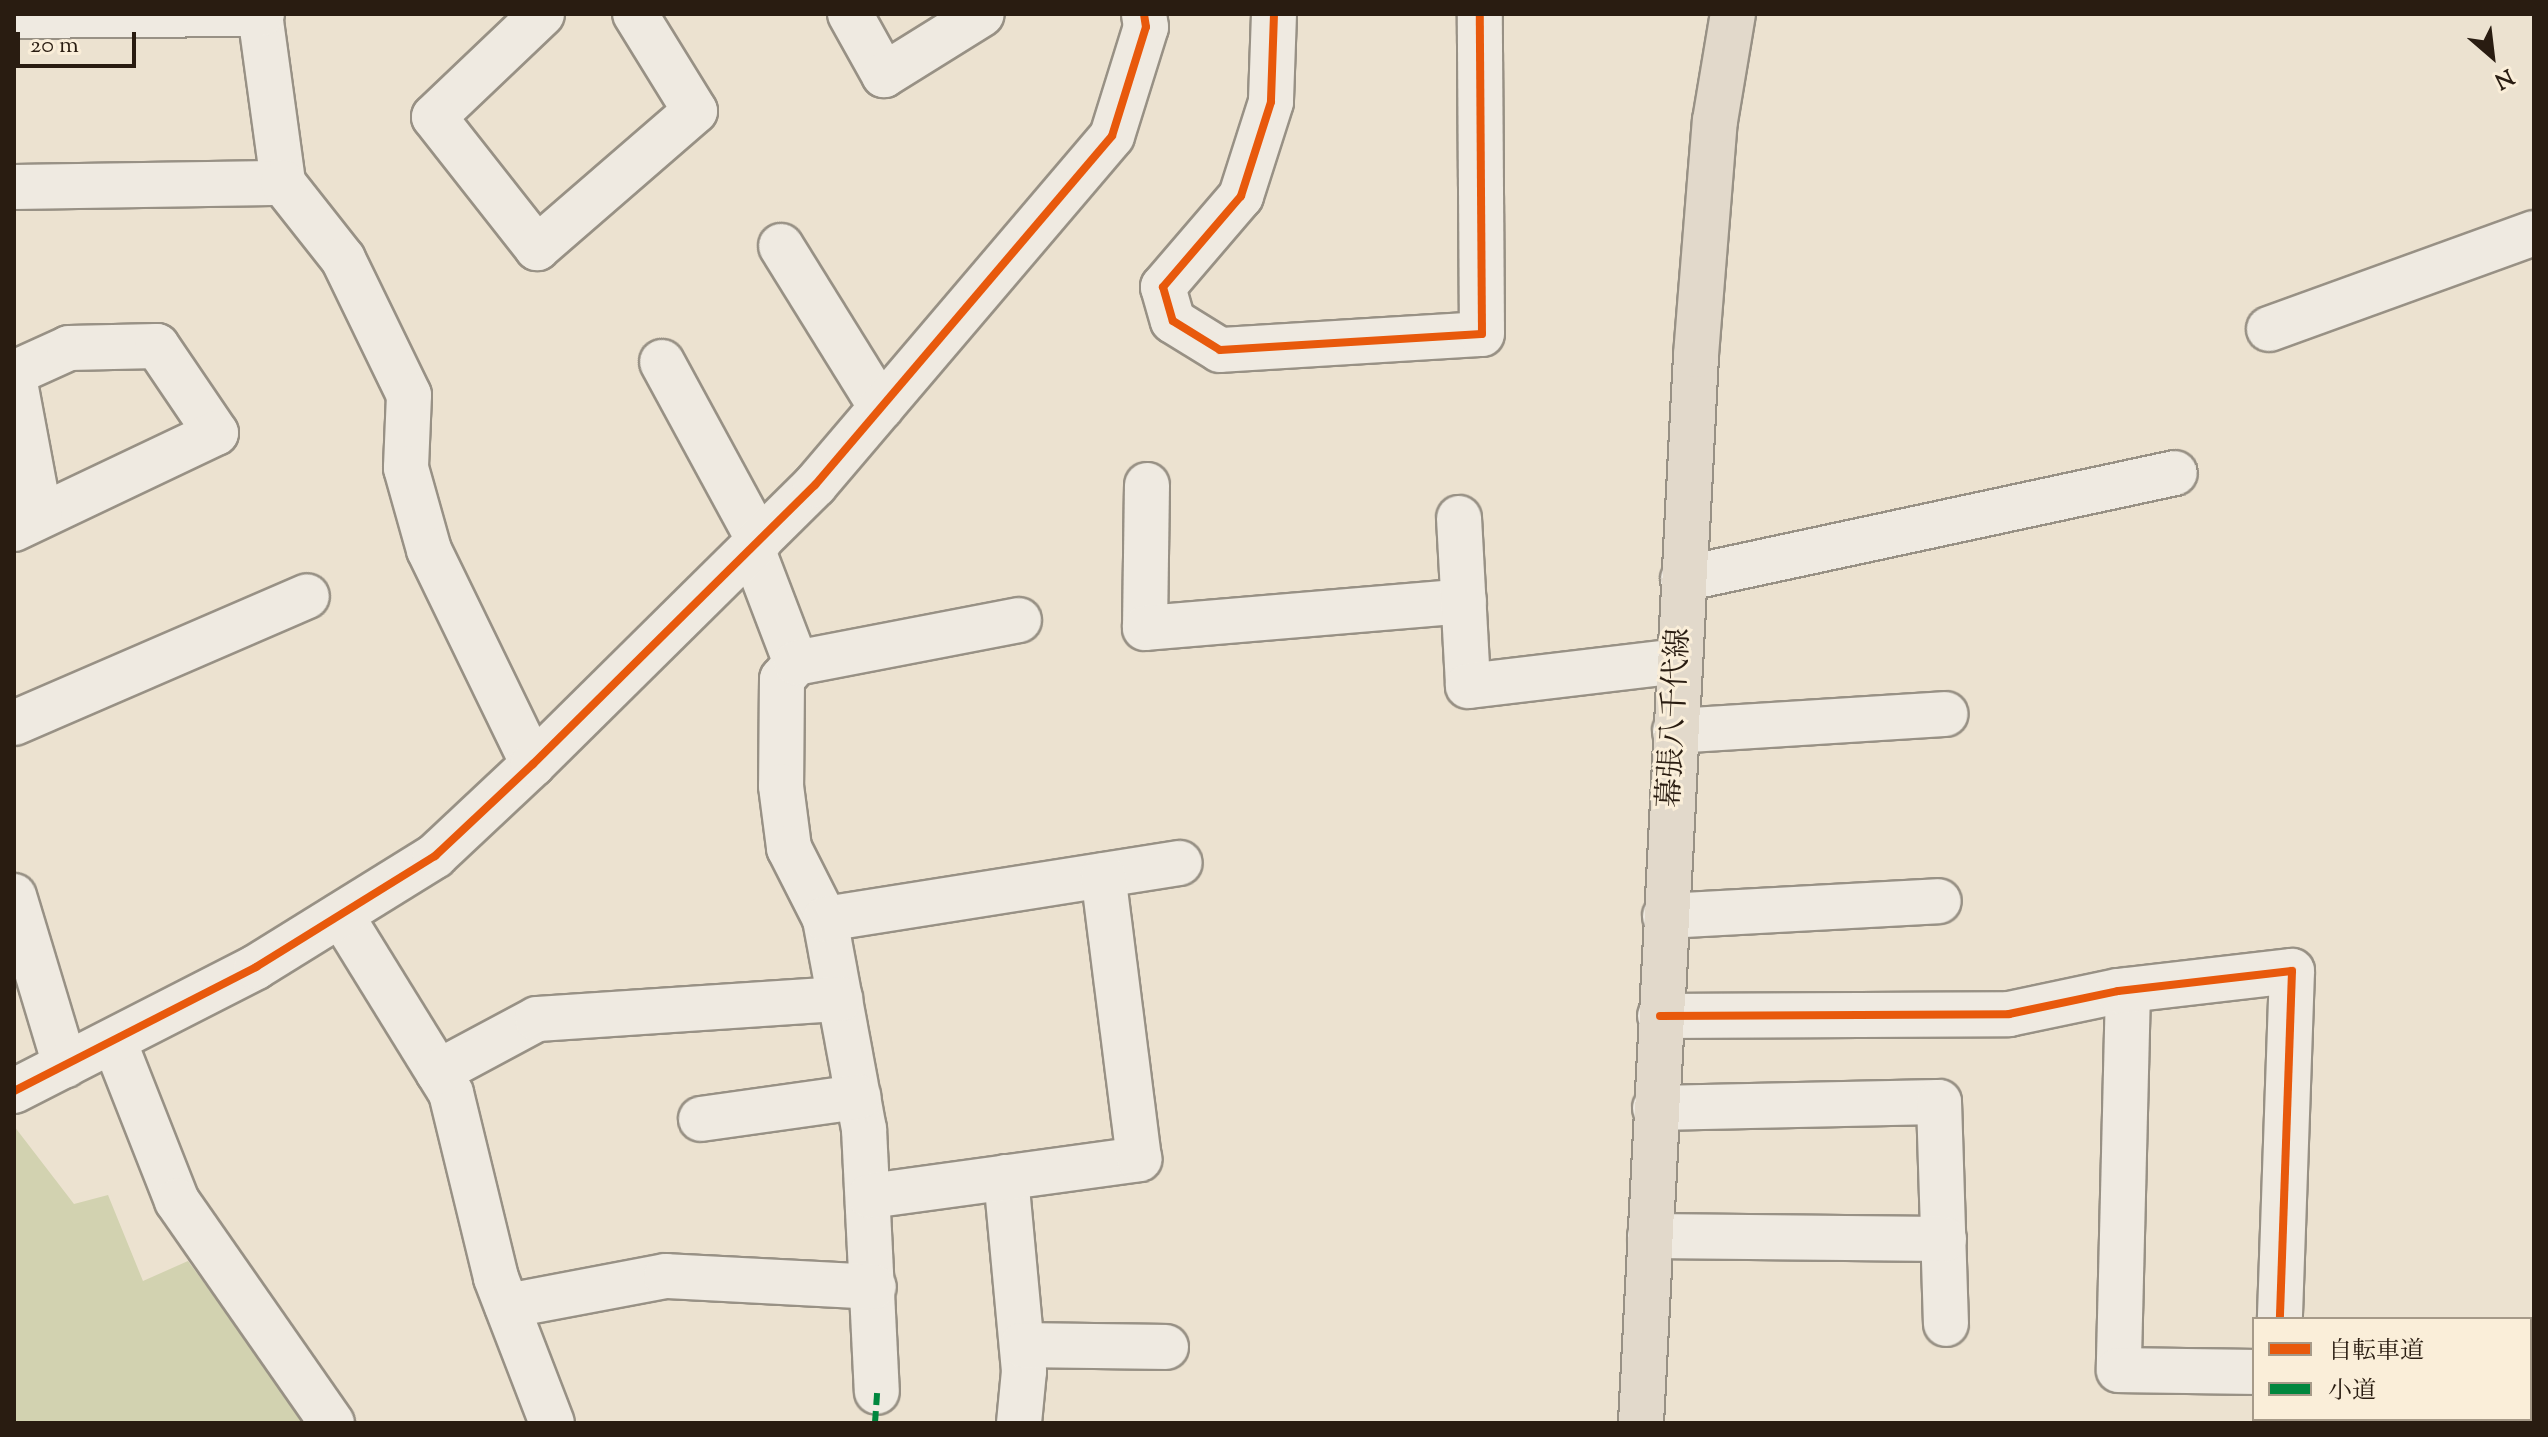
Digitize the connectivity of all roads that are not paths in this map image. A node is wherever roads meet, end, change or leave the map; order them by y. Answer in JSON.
{"nodes":[{"id":1,"x":260,"y":14,"type":"edge"},
{"id":2,"x":542,"y":14,"type":"edge"},
{"id":3,"x":635,"y":14,"type":"edge"},
{"id":4,"x":850,"y":14,"type":"edge"},
{"id":5,"x":982,"y":14,"type":"edge"},
{"id":6,"x":1144,"y":14,"type":"edge"},
{"id":7,"x":1274,"y":14,"type":"edge"},
{"id":8,"x":1480,"y":14,"type":"edge"},
{"id":9,"x":1733,"y":14,"type":"edge"},
{"id":10,"x":14,"y":16,"type":"edge"},
{"id":11,"x":283,"y":183,"type":"junction"},
{"id":12,"x":14,"y":187,"type":"edge"},
{"id":13,"x":2534,"y":233,"type":"edge"},
{"id":14,"x":781,"y":246,"type":"dead end"},
{"id":15,"x":2269,"y":329,"type":"dead end"},
{"id":16,"x":662,"y":362,"type":"dead end"},
{"id":17,"x":14,"y":375,"type":"edge"},
{"id":18,"x":881,"y":407,"type":"junction"},
{"id":19,"x":2175,"y":473,"type":"dead end"},
{"id":20,"x":1147,"y":485,"type":"dead end"},
{"id":21,"x":1459,"y":518,"type":"dead end"},
{"id":22,"x":27,"y":523,"type":"edge"},
{"id":23,"x":756,"y":545,"type":"junction"},
{"id":24,"x":1683,"y":579,"type":"junction"},
{"id":25,"x":307,"y":596,"type":"dead end"},
{"id":26,"x":1464,"y":601,"type":"junction"},
{"id":27,"x":1019,"y":620,"type":"dead end"},
{"id":28,"x":1679,"y":661,"type":"junction"},
{"id":29,"x":796,"y":663,"type":"junction"},
{"id":30,"x":1945,"y":714,"type":"dead end"},
{"id":31,"x":14,"y":723,"type":"edge"},
{"id":32,"x":1675,"y":731,"type":"junction"},
{"id":33,"x":533,"y":764,"type":"junction"},
{"id":34,"x":1180,"y":863,"type":"dead end"},
{"id":35,"x":1103,"y":875,"type":"junction"},
{"id":36,"x":14,"y":896,"type":"edge"},
{"id":37,"x":1939,"y":901,"type":"dead end"},
{"id":38,"x":341,"y":915,"type":"junction"},
{"id":39,"x":1665,"y":916,"type":"junction"},
{"id":40,"x":825,"y":919,"type":"junction"},
{"id":41,"x":2128,"y":990,"type":"junction"},
{"id":42,"x":840,"y":999,"type":"junction"},
{"id":43,"x":1660,"y":1016,"type":"junction"},
{"id":44,"x":114,"y":1041,"type":"junction"},
{"id":45,"x":65,"y":1065,"type":"junction"},
{"id":46,"x":438,"y":1072,"type":"junction"},
{"id":47,"x":14,"y":1091,"type":"edge"},
{"id":48,"x":858,"y":1097,"type":"junction"},
{"id":49,"x":1655,"y":1108,"type":"junction"},
{"id":50,"x":701,"y":1119,"type":"dead end"},
{"id":51,"x":1006,"y":1177,"type":"junction"},
{"id":52,"x":870,"y":1196,"type":"junction"},
{"id":53,"x":1650,"y":1236,"type":"junction"},
{"id":54,"x":1944,"y":1239,"type":"junction"},
{"id":55,"x":874,"y":1287,"type":"junction"},
{"id":56,"x":507,"y":1306,"type":"junction"},
{"id":57,"x":2280,"y":1317,"type":"edge"},
{"id":58,"x":1946,"y":1324,"type":"dead end"},
{"id":59,"x":1022,"y":1345,"type":"junction"},
{"id":60,"x":1166,"y":1347,"type":"dead end"},
{"id":61,"x":2252,"y":1372,"type":"edge"},
{"id":62,"x":877,"y":1392,"type":"dead end"},
{"id":63,"x":332,"y":1423,"type":"edge"},
{"id":64,"x":552,"y":1423,"type":"edge"},
{"id":65,"x":1019,"y":1423,"type":"edge"},
{"id":66,"x":1641,"y":1423,"type":"edge"}],
"edges":[{"from":1,"to":10,"type":"street"},
{"from":1,"to":11,"type":"street"},
{"from":2,"to":3,"type":"street"},
{"from":4,"to":5,"type":"street"},
{"from":6,"to":18,"type":"street"},
{"from":7,"to":8,"type":"street"},
{"from":9,"to":24,"type":"main road","name":"幕張八千代線"},
{"from":11,"to":12,"type":"street"},
{"from":11,"to":33,"type":"street"},
{"from":13,"to":15,"type":"street"},
{"from":14,"to":18,"type":"street"},
{"from":16,"to":23,"type":"street"},
{"from":17,"to":22,"type":"street"},
{"from":17,"to":22,"type":"street"},
{"from":18,"to":23,"type":"street"},
{"from":19,"to":24,"type":"street"},
{"from":20,"to":26,"type":"street"},
{"from":21,"to":26,"type":"street"},
{"from":23,"to":29,"type":"street"},
{"from":23,"to":33,"type":"street"},
{"from":24,"to":28,"type":"main road","name":"幕張八千代線"},
{"from":25,"to":31,"type":"street"},
{"from":26,"to":28,"type":"street"},
{"from":27,"to":29,"type":"street"},
{"from":28,"to":32,"type":"main road","name":"幕張八千代線"},
{"from":29,"to":40,"type":"street"},
{"from":30,"to":32,"type":"street"},
{"from":32,"to":39,"type":"main road","name":"幕張八千代線"},
{"from":33,"to":38,"type":"street"},
{"from":34,"to":35,"type":"street"},
{"from":35,"to":40,"type":"street"},
{"from":35,"to":51,"type":"street"},
{"from":36,"to":45,"type":"street"},
{"from":37,"to":39,"type":"street"},
{"from":38,"to":44,"type":"street"},
{"from":38,"to":46,"type":"street"},
{"from":39,"to":43,"type":"main road","name":"幕張八千代線"},
{"from":40,"to":42,"type":"street"},
{"from":41,"to":43,"type":"street"},
{"from":41,"to":57,"type":"street"},
{"from":41,"to":61,"type":"street"},
{"from":42,"to":46,"type":"street"},
{"from":42,"to":48,"type":"street"},
{"from":43,"to":49,"type":"main road","name":"幕張八千代線"},
{"from":44,"to":45,"type":"street"},
{"from":44,"to":63,"type":"street"},
{"from":45,"to":47,"type":"street"},
{"from":46,"to":56,"type":"street"},
{"from":48,"to":50,"type":"street"},
{"from":48,"to":52,"type":"street"},
{"from":49,"to":53,"type":"main road","name":"幕張八千代線"},
{"from":49,"to":54,"type":"street"},
{"from":51,"to":52,"type":"street"},
{"from":51,"to":59,"type":"street"},
{"from":52,"to":55,"type":"street"},
{"from":53,"to":54,"type":"street"},
{"from":53,"to":66,"type":"main road","name":"幕張八千代線"},
{"from":54,"to":58,"type":"street"},
{"from":55,"to":56,"type":"street"},
{"from":55,"to":62,"type":"street"},
{"from":56,"to":64,"type":"street"},
{"from":59,"to":60,"type":"street"},
{"from":59,"to":65,"type":"street"}]}
